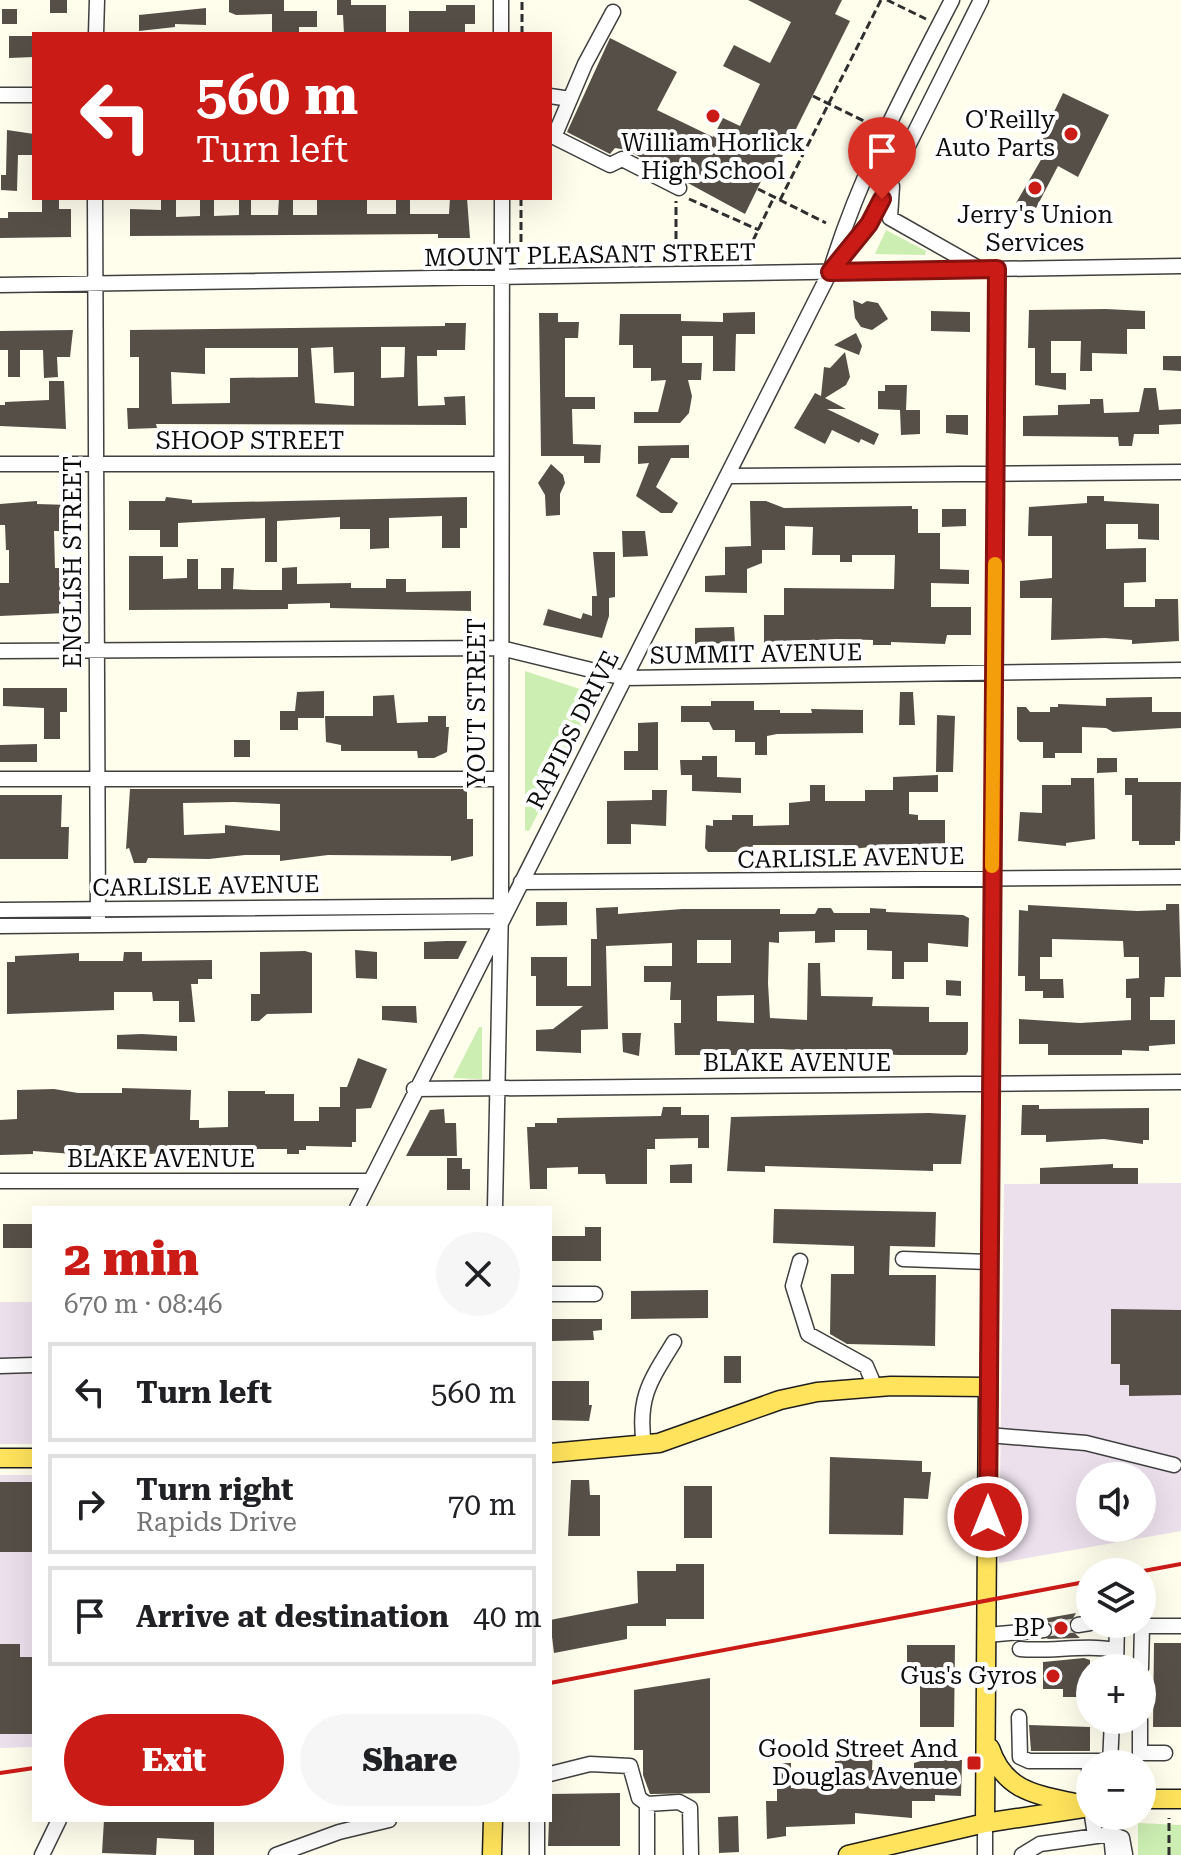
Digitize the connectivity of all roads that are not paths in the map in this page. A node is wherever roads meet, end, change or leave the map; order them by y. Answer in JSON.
{"nodes":[{"id":1,"x":97,"y":0,"type":"edge"},
{"id":2,"x":501,"y":0,"type":"edge"},
{"id":3,"x":952,"y":0,"type":"edge"},
{"id":4,"x":981,"y":0,"type":"edge"},
{"id":5,"x":613,"y":12,"type":"dead end"},
{"id":6,"x":96,"y":32,"type":"edge"},
{"id":7,"x":501,"y":32,"type":"edge"},
{"id":8,"x":0,"y":95,"type":"edge"},
{"id":9,"x":32,"y":95,"type":"edge"},
{"id":10,"x":552,"y":96,"type":"edge"},
{"id":11,"x":570,"y":99,"type":"junction"},
{"id":12,"x":894,"y":174,"type":"junction"},
{"id":13,"x":679,"y":188,"type":"dead end"},
{"id":14,"x":95,"y":200,"type":"edge"},
{"id":15,"x":502,"y":200,"type":"edge"},
{"id":16,"x":1181,"y":266,"type":"edge"},
{"id":17,"x":981,"y":269,"type":"junction"},
{"id":18,"x":997,"y":269,"type":"junction"},
{"id":19,"x":830,"y":272,"type":"junction"},
{"id":20,"x":502,"y":279,"type":"junction"},
{"id":21,"x":94,"y":284,"type":"junction"},
{"id":22,"x":0,"y":285,"type":"edge"},
{"id":23,"x":94,"y":463,"type":"junction"},
{"id":24,"x":0,"y":464,"type":"edge"},
{"id":25,"x":500,"y":464,"type":"junction"},
{"id":26,"x":1181,"y":472,"type":"edge"},
{"id":27,"x":996,"y":473,"type":"junction"},
{"id":28,"x":728,"y":476,"type":"junction"},
{"id":29,"x":501,"y":648,"type":"junction"},
{"id":30,"x":95,"y":650,"type":"junction"},
{"id":31,"x":0,"y":651,"type":"edge"},
{"id":32,"x":1181,"y":670,"type":"edge"},
{"id":33,"x":994,"y":672,"type":"junction"},
{"id":34,"x":624,"y":678,"type":"junction"},
{"id":35,"x":0,"y":779,"type":"edge"},
{"id":36,"x":97,"y":779,"type":"junction"},
{"id":37,"x":500,"y":779,"type":"junction"},
{"id":38,"x":1181,"y":877,"type":"edge"},
{"id":39,"x":992,"y":878,"type":"junction"},
{"id":40,"x":521,"y":882,"type":"junction"},
{"id":41,"x":97,"y":909,"type":"junction"},
{"id":42,"x":0,"y":910,"type":"edge"},
{"id":43,"x":504,"y":911,"type":"junction"},
{"id":44,"x":98,"y":925,"type":"junction"},
{"id":45,"x":0,"y":926,"type":"edge"},
{"id":46,"x":1181,"y":1082,"type":"edge"},
{"id":47,"x":991,"y":1084,"type":"junction"},
{"id":48,"x":495,"y":1088,"type":"junction"},
{"id":49,"x":414,"y":1089,"type":"junction"},
{"id":50,"x":0,"y":1181,"type":"edge"},
{"id":51,"x":370,"y":1181,"type":"junction"},
{"id":52,"x":358,"y":1206,"type":"edge"},
{"id":53,"x":495,"y":1206,"type":"edge"},
{"id":54,"x":903,"y":1259,"type":"dead end"},
{"id":55,"x":800,"y":1261,"type":"dead end"},
{"id":56,"x":989,"y":1262,"type":"junction"},
{"id":57,"x":552,"y":1294,"type":"edge"},
{"id":58,"x":595,"y":1294,"type":"dead end"},
{"id":59,"x":674,"y":1342,"type":"dead end"},
{"id":60,"x":32,"y":1365,"type":"edge"},
{"id":61,"x":0,"y":1366,"type":"edge"},
{"id":62,"x":875,"y":1387,"type":"junction"},
{"id":63,"x":988,"y":1387,"type":"junction"},
{"id":64,"x":988,"y":1435,"type":"junction"},
{"id":65,"x":644,"y":1445,"type":"junction"},
{"id":66,"x":552,"y":1453,"type":"edge"},
{"id":67,"x":0,"y":1458,"type":"edge"},
{"id":68,"x":32,"y":1458,"type":"edge"},
{"id":69,"x":1174,"y":1465,"type":"dead end"},
{"id":70,"x":1181,"y":1626,"type":"edge"},
{"id":71,"x":1044,"y":1630,"type":"tunnel mouth"},
{"id":72,"x":987,"y":1635,"type":"junction"},
{"id":73,"x":1116,"y":1638,"type":"edge"},
{"id":74,"x":1018,"y":1642,"type":"junction"},
{"id":75,"x":1116,"y":1650,"type":"junction"},
{"id":76,"x":1116,"y":1654,"type":"edge"},
{"id":77,"x":1141,"y":1654,"type":"edge"},
{"id":78,"x":1019,"y":1717,"type":"dead end"},
{"id":79,"x":1140,"y":1734,"type":"edge"},
{"id":80,"x":986,"y":1736,"type":"junction"},
{"id":81,"x":1165,"y":1753,"type":"dead end"},
{"id":82,"x":1076,"y":1761,"type":"edge"},
{"id":83,"x":552,"y":1774,"type":"edge"},
{"id":84,"x":1156,"y":1799,"type":"edge"},
{"id":85,"x":1181,"y":1799,"type":"edge"},
{"id":86,"x":1076,"y":1803,"type":"edge"},
{"id":87,"x":647,"y":1804,"type":"junction"},
{"id":88,"x":1076,"y":1809,"type":"edge"},
{"id":89,"x":58,"y":1822,"type":"edge"},
{"id":90,"x":381,"y":1822,"type":"edge"},
{"id":91,"x":493,"y":1822,"type":"edge"},
{"id":92,"x":537,"y":1822,"type":"edge"},
{"id":93,"x":985,"y":1823,"type":"junction"},
{"id":94,"x":1094,"y":1830,"type":"edge"},
{"id":95,"x":1111,"y":1834,"type":"junction"},
{"id":96,"x":1095,"y":1835,"type":"junction"},
{"id":97,"x":1125,"y":1854,"type":"edge"},
{"id":98,"x":42,"y":1855,"type":"edge"},
{"id":99,"x":276,"y":1855,"type":"edge"},
{"id":100,"x":492,"y":1855,"type":"edge"},
{"id":101,"x":537,"y":1855,"type":"edge"},
{"id":102,"x":647,"y":1855,"type":"edge"},
{"id":103,"x":691,"y":1855,"type":"edge"},
{"id":104,"x":848,"y":1855,"type":"edge"},
{"id":105,"x":985,"y":1855,"type":"edge"},
{"id":106,"x":1022,"y":1855,"type":"edge"},
{"id":107,"x":1113,"y":1855,"type":"edge"}],
"edges":[{"from":1,"to":6,"type":"street"},
{"from":2,"to":7,"type":"street"},
{"from":3,"to":19,"type":"street","name":"RAPIDS DRIVE"},
{"from":4,"to":12,"type":"street","name":"RAPIDS DRIVE"},
{"from":5,"to":11,"type":"street"},
{"from":8,"to":9,"type":"street"},
{"from":10,"to":11,"type":"street"},
{"from":11,"to":13,"type":"street"},
{"from":12,"to":17,"type":"street"},
{"from":12,"to":19,"type":"street","name":"RAPIDS DRIVE"},
{"from":14,"to":21,"type":"street","name":"ENGLISH STREET"},
{"from":15,"to":20,"type":"street","name":"YOUT STREET"},
{"from":16,"to":18,"type":"street","name":"MOUNT PLEASANT STREET"},
{"from":17,"to":18,"type":"street","name":"MOUNT PLEASANT STREET"},
{"from":17,"to":19,"type":"street","name":"MOUNT PLEASANT STREET"},
{"from":18,"to":27,"type":"street"},
{"from":19,"to":20,"type":"street","name":"MOUNT PLEASANT STREET"},
{"from":19,"to":28,"type":"street","name":"RAPIDS DRIVE"},
{"from":20,"to":21,"type":"street","name":"MOUNT PLEASANT STREET"},
{"from":20,"to":25,"type":"street","name":"YOUT STREET"},
{"from":21,"to":22,"type":"street","name":"MOUNT PLEASANT STREET"},
{"from":21,"to":23,"type":"street","name":"ENGLISH STREET"},
{"from":23,"to":24,"type":"street","name":"SHOOP STREET"},
{"from":23,"to":25,"type":"street","name":"SHOOP STREET"},
{"from":23,"to":30,"type":"street","name":"ENGLISH STREET"},
{"from":25,"to":29,"type":"street","name":"YOUT STREET"},
{"from":26,"to":27,"type":"street"},
{"from":27,"to":28,"type":"street"},
{"from":27,"to":33,"type":"street"},
{"from":28,"to":34,"type":"street","name":"RAPIDS DRIVE"},
{"from":29,"to":30,"type":"street","name":"SUMMIT AVENUE"},
{"from":29,"to":34,"type":"street","name":"SUMMIT AVENUE"},
{"from":29,"to":37,"type":"street","name":"YOUT STREET"},
{"from":30,"to":31,"type":"street","name":"SUMMIT AVENUE"},
{"from":30,"to":36,"type":"street","name":"ENGLISH STREET"},
{"from":32,"to":33,"type":"street","name":"SUMMIT AVENUE"},
{"from":33,"to":34,"type":"street","name":"SUMMIT AVENUE"},
{"from":33,"to":39,"type":"street"},
{"from":34,"to":40,"type":"street","name":"RAPIDS DRIVE"},
{"from":35,"to":36,"type":"street"},
{"from":36,"to":37,"type":"street"},
{"from":36,"to":41,"type":"street","name":"ENGLISH STREET"},
{"from":37,"to":43,"type":"street","name":"YOUT STREET"},
{"from":38,"to":39,"type":"street","name":"CARLISLE AVENUE"},
{"from":39,"to":40,"type":"street","name":"CARLISLE AVENUE"},
{"from":39,"to":47,"type":"street"},
{"from":40,"to":43,"type":"street","name":"RAPIDS DRIVE"},
{"from":41,"to":42,"type":"street","name":"CARLISLE AVENUE"},
{"from":41,"to":43,"type":"street","name":"CARLISLE AVENUE"},
{"from":41,"to":44,"type":"street","name":"ENGLISH STREET"},
{"from":43,"to":44,"type":"street","name":"CARLISLE AVENUE"},
{"from":43,"to":48,"type":"street","name":"YOUT STREET"},
{"from":43,"to":49,"type":"street","name":"RAPIDS DRIVE"},
{"from":44,"to":45,"type":"street","name":"CARLISLE AVENUE"},
{"from":46,"to":47,"type":"street","name":"BLAKE AVENUE"},
{"from":47,"to":48,"type":"street","name":"BLAKE AVENUE"},
{"from":47,"to":56,"type":"street"},
{"from":48,"to":49,"type":"street","name":"BLAKE AVENUE"},
{"from":48,"to":53,"type":"street","name":"YOUT STREET"},
{"from":49,"to":51,"type":"street","name":"RAPIDS DRIVE"},
{"from":50,"to":51,"type":"street","name":"BLAKE AVENUE"},
{"from":51,"to":52,"type":"street","name":"RAPIDS DRIVE"},
{"from":54,"to":56,"type":"street"},
{"from":55,"to":62,"type":"street"},
{"from":56,"to":63,"type":"street"},
{"from":57,"to":58,"type":"street"},
{"from":59,"to":65,"type":"street"},
{"from":60,"to":61,"type":"street"},
{"from":62,"to":63,"type":"main road"},
{"from":62,"to":65,"type":"main road"},
{"from":63,"to":64,"type":"main road"},
{"from":64,"to":69,"type":"street"},
{"from":64,"to":72,"type":"main road"},
{"from":65,"to":66,"type":"main road"},
{"from":67,"to":68,"type":"main road"},
{"from":70,"to":77,"type":"street"},
{"from":71,"to":74,"type":"street"},
{"from":72,"to":74,"type":"street"},
{"from":72,"to":80,"type":"main road"},
{"from":73,"to":75,"type":"street"},
{"from":74,"to":75,"type":"street"},
{"from":75,"to":76,"type":"street"},
{"from":78,"to":82,"type":"street"},
{"from":79,"to":81,"type":"street"},
{"from":80,"to":86,"type":"main road"},
{"from":80,"to":93,"type":"main road"},
{"from":83,"to":87,"type":"street"},
{"from":84,"to":85,"type":"main road"},
{"from":87,"to":102,"type":"street"},
{"from":87,"to":103,"type":"street"},
{"from":88,"to":93,"type":"main road"},
{"from":89,"to":98,"type":"street"},
{"from":90,"to":99,"type":"street"},
{"from":91,"to":100,"type":"main road"},
{"from":92,"to":101,"type":"street"},
{"from":93,"to":104,"type":"main road"},
{"from":93,"to":105,"type":"street"},
{"from":94,"to":96,"type":"street"},
{"from":95,"to":96,"type":"street"},
{"from":95,"to":97,"type":"street"},
{"from":95,"to":107,"type":"street"},
{"from":96,"to":106,"type":"street"}]}
